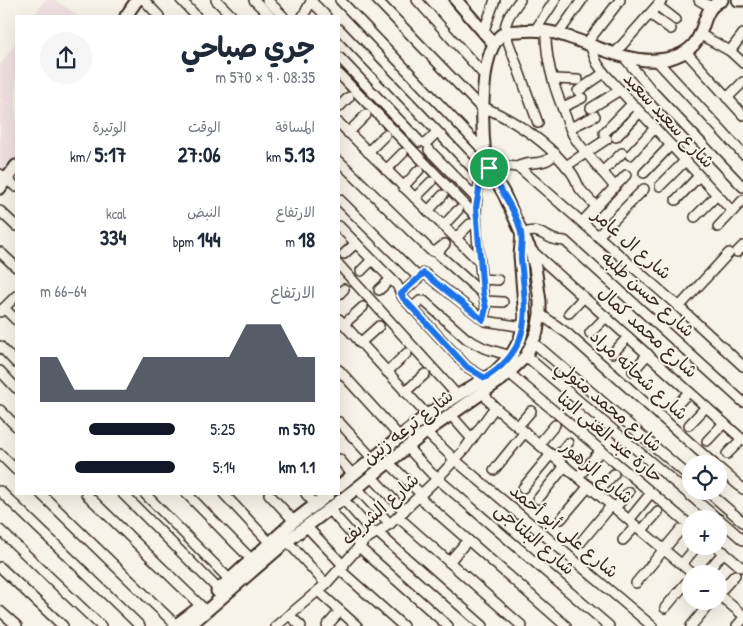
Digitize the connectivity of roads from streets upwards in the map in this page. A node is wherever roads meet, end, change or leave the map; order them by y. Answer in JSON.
{"nodes":[{"id":1,"x":137,"y":0,"type":"edge"},
{"id":2,"x":144,"y":0,"type":"edge"},
{"id":3,"x":180,"y":0,"type":"edge"},
{"id":4,"x":216,"y":0,"type":"edge"},
{"id":5,"x":254,"y":0,"type":"edge"},
{"id":6,"x":267,"y":0,"type":"edge"},
{"id":7,"x":340,"y":0,"type":"edge"},
{"id":8,"x":377,"y":0,"type":"edge"},
{"id":9,"x":417,"y":0,"type":"edge"},
{"id":10,"x":456,"y":0,"type":"edge"},
{"id":11,"x":495,"y":0,"type":"edge"},
{"id":12,"x":520,"y":0,"type":"edge"},
{"id":13,"x":555,"y":0,"type":"edge"},
{"id":14,"x":582,"y":0,"type":"edge"},
{"id":15,"x":620,"y":0,"type":"edge"},
{"id":16,"x":699,"y":0,"type":"edge"},
{"id":17,"x":722,"y":0,"type":"edge"},
{"id":18,"x":309,"y":2,"type":"edge"},
{"id":19,"x":660,"y":3,"type":"edge"},
{"id":20,"x":711,"y":8,"type":"junction"},
{"id":21,"x":650,"y":14,"type":"junction"},
{"id":22,"x":127,"y":15,"type":"edge"},
{"id":23,"x":158,"y":15,"type":"edge"},
{"id":24,"x":195,"y":15,"type":"edge"},
{"id":25,"x":231,"y":15,"type":"edge"},
{"id":26,"x":269,"y":15,"type":"edge"},
{"id":27,"x":282,"y":15,"type":"edge"},
{"id":28,"x":303,"y":15,"type":"edge"},
{"id":29,"x":325,"y":15,"type":"edge"},
{"id":30,"x":676,"y":20,"type":"dead end"},
{"id":31,"x":340,"y":30,"type":"edge"},
{"id":32,"x":672,"y":30,"type":"dead end"},
{"id":33,"x":547,"y":31,"type":"junction"},
{"id":34,"x":483,"y":33,"type":"junction"},
{"id":35,"x":505,"y":33,"type":"junction"},
{"id":36,"x":743,"y":34,"type":"edge"},
{"id":37,"x":701,"y":35,"type":"junction"},
{"id":38,"x":494,"y":44,"type":"junction"},
{"id":39,"x":588,"y":44,"type":"junction"},
{"id":40,"x":730,"y":51,"type":"junction"},
{"id":41,"x":686,"y":52,"type":"junction"},
{"id":42,"x":619,"y":55,"type":"junction"},
{"id":43,"x":340,"y":58,"type":"edge"},
{"id":44,"x":656,"y":60,"type":"junction"},
{"id":45,"x":743,"y":64,"type":"edge"},
{"id":46,"x":604,"y":73,"type":"junction"},
{"id":47,"x":340,"y":75,"type":"edge"},
{"id":48,"x":485,"y":76,"type":"junction"},
{"id":49,"x":554,"y":79,"type":"junction"},
{"id":50,"x":578,"y":80,"type":"dead end"},
{"id":51,"x":743,"y":82,"type":"edge"},
{"id":52,"x":620,"y":90,"type":"junction"},
{"id":53,"x":349,"y":96,"type":"dead end"},
{"id":54,"x":727,"y":98,"type":"junction"},
{"id":55,"x":632,"y":104,"type":"junction"},
{"id":56,"x":340,"y":106,"type":"edge"},
{"id":57,"x":562,"y":107,"type":"junction"},
{"id":58,"x":484,"y":109,"type":"junction"},
{"id":59,"x":640,"y":112,"type":"junction"},
{"id":60,"x":742,"y":112,"type":"edge"},
{"id":61,"x":366,"y":115,"type":"dead end"},
{"id":62,"x":538,"y":123,"type":"dead end"},
{"id":63,"x":340,"y":125,"type":"edge"},
{"id":64,"x":570,"y":128,"type":"junction"},
{"id":65,"x":655,"y":128,"type":"junction"},
{"id":66,"x":348,"y":132,"type":"junction"},
{"id":67,"x":438,"y":132,"type":"junction"},
{"id":68,"x":385,"y":135,"type":"dead end"},
{"id":69,"x":609,"y":136,"type":"junction"},
{"id":70,"x":425,"y":145,"type":"junction"},
{"id":71,"x":671,"y":145,"type":"junction"},
{"id":72,"x":484,"y":151,"type":"junction"},
{"id":73,"x":368,"y":152,"type":"junction"},
{"id":74,"x":403,"y":153,"type":"dead end"},
{"id":75,"x":555,"y":153,"type":"junction"},
{"id":76,"x":586,"y":153,"type":"junction"},
{"id":77,"x":743,"y":154,"type":"edge"},
{"id":78,"x":685,"y":161,"type":"junction"},
{"id":79,"x":340,"y":163,"type":"edge"},
{"id":80,"x":566,"y":166,"type":"junction"},
{"id":81,"x":15,"y":167,"type":"edge"},
{"id":82,"x":517,"y":167,"type":"junction"},
{"id":83,"x":386,"y":170,"type":"junction"},
{"id":84,"x":419,"y":170,"type":"dead end"},
{"id":85,"x":487,"y":172,"type":"junction"},
{"id":86,"x":602,"y":172,"type":"junction"},
{"id":87,"x":644,"y":173,"type":"dead end"},
{"id":88,"x":3,"y":176,"type":"edge"},
{"id":89,"x":626,"y":176,"type":"dead end"},
{"id":90,"x":699,"y":176,"type":"junction"},
{"id":91,"x":431,"y":182,"type":"dead end"},
{"id":92,"x":15,"y":186,"type":"edge"},
{"id":93,"x":660,"y":186,"type":"dead end"},
{"id":94,"x":403,"y":187,"type":"junction"},
{"id":95,"x":615,"y":187,"type":"junction"},
{"id":96,"x":743,"y":187,"type":"edge"},
{"id":97,"x":0,"y":188,"type":"edge"},
{"id":98,"x":644,"y":189,"type":"dead end"},
{"id":99,"x":443,"y":195,"type":"dead end"},
{"id":100,"x":717,"y":195,"type":"junction"},
{"id":101,"x":415,"y":198,"type":"junction"},
{"id":102,"x":476,"y":199,"type":"junction"},
{"id":103,"x":340,"y":200,"type":"edge"},
{"id":104,"x":676,"y":200,"type":"dead end"},
{"id":105,"x":743,"y":200,"type":"edge"},
{"id":106,"x":596,"y":206,"type":"junction"},
{"id":107,"x":458,"y":210,"type":"dead end"},
{"id":108,"x":0,"y":211,"type":"edge"},
{"id":109,"x":428,"y":211,"type":"junction"},
{"id":110,"x":732,"y":211,"type":"junction"},
{"id":111,"x":476,"y":216,"type":"junction"},
{"id":112,"x":694,"y":217,"type":"dead end"},
{"id":113,"x":582,"y":222,"type":"junction"},
{"id":114,"x":470,"y":224,"type":"dead end"},
{"id":115,"x":15,"y":225,"type":"edge"},
{"id":116,"x":443,"y":226,"type":"junction"},
{"id":117,"x":718,"y":226,"type":"dead end"},
{"id":118,"x":340,"y":227,"type":"edge"},
{"id":119,"x":522,"y":234,"type":"junction"},
{"id":120,"x":598,"y":236,"type":"junction"},
{"id":121,"x":455,"y":237,"type":"junction"},
{"id":122,"x":356,"y":243,"type":"junction"},
{"id":123,"x":445,"y":244,"type":"junction"},
{"id":124,"x":530,"y":249,"type":"junction"},
{"id":125,"x":736,"y":250,"type":"edge"},
{"id":126,"x":0,"y":252,"type":"edge"},
{"id":127,"x":344,"y":254,"type":"dead end"},
{"id":128,"x":372,"y":260,"type":"junction"},
{"id":129,"x":480,"y":262,"type":"junction"},
{"id":130,"x":15,"y":266,"type":"edge"},
{"id":131,"x":340,"y":267,"type":"edge"},
{"id":132,"x":361,"y":271,"type":"dead end"},
{"id":133,"x":418,"y":277,"type":"junction"},
{"id":134,"x":391,"y":279,"type":"junction"},
{"id":135,"x":482,"y":279,"type":"junction"},
{"id":136,"x":498,"y":280,"type":"dead end"},
{"id":137,"x":379,"y":290,"type":"dead end"},
{"id":138,"x":401,"y":294,"type":"junction"},
{"id":139,"x":15,"y":297,"type":"edge"},
{"id":140,"x":484,"y":297,"type":"junction"},
{"id":141,"x":584,"y":297,"type":"junction"},
{"id":142,"x":0,"y":298,"type":"edge"},
{"id":143,"x":503,"y":302,"type":"dead end"},
{"id":144,"x":363,"y":307,"type":"dead end"},
{"id":145,"x":679,"y":307,"type":"junction"},
{"id":146,"x":4,"y":308,"type":"edge"},
{"id":147,"x":412,"y":308,"type":"junction"},
{"id":148,"x":569,"y":313,"type":"dead end"},
{"id":149,"x":540,"y":314,"type":"junction"},
{"id":150,"x":606,"y":317,"type":"junction"},
{"id":151,"x":15,"y":319,"type":"edge"},
{"id":152,"x":483,"y":320,"type":"junction"},
{"id":153,"x":341,"y":322,"type":"edge"},
{"id":154,"x":379,"y":326,"type":"dead end"},
{"id":155,"x":524,"y":327,"type":"junction"},
{"id":156,"x":590,"y":333,"type":"dead end"},
{"id":157,"x":628,"y":337,"type":"junction"},
{"id":158,"x":533,"y":342,"type":"junction"},
{"id":159,"x":360,"y":343,"type":"junction"},
{"id":160,"x":0,"y":346,"type":"edge"},
{"id":161,"x":407,"y":353,"type":"dead end"},
{"id":162,"x":613,"y":353,"type":"dead end"},
{"id":163,"x":648,"y":354,"type":"junction"},
{"id":164,"x":511,"y":356,"type":"junction"},
{"id":165,"x":526,"y":356,"type":"junction"},
{"id":166,"x":15,"y":362,"type":"edge"},
{"id":167,"x":743,"y":366,"type":"edge"},
{"id":168,"x":0,"y":371,"type":"edge"},
{"id":169,"x":340,"y":371,"type":"edge"},
{"id":170,"x":633,"y":371,"type":"dead end"},
{"id":171,"x":387,"y":372,"type":"junction"},
{"id":172,"x":509,"y":373,"type":"junction"},
{"id":173,"x":425,"y":374,"type":"dead end"},
{"id":174,"x":485,"y":378,"type":"junction"},
{"id":175,"x":15,"y":387,"type":"edge"},
{"id":176,"x":405,"y":392,"type":"junction"},
{"id":177,"x":484,"y":392,"type":"junction"},
{"id":178,"x":689,"y":392,"type":"junction"},
{"id":179,"x":457,"y":395,"type":"junction"},
{"id":180,"x":743,"y":402,"type":"edge"},
{"id":181,"x":495,"y":407,"type":"junction"},
{"id":182,"x":706,"y":407,"type":"junction"},
{"id":183,"x":674,"y":408,"type":"dead end"},
{"id":184,"x":0,"y":410,"type":"edge"},
{"id":185,"x":531,"y":411,"type":"dead end"},
{"id":186,"x":450,"y":414,"type":"junction"},
{"id":187,"x":428,"y":415,"type":"junction"},
{"id":188,"x":340,"y":423,"type":"edge"},
{"id":189,"x":724,"y":423,"type":"junction"},
{"id":190,"x":15,"y":425,"type":"edge"},
{"id":191,"x":555,"y":425,"type":"dead end"},
{"id":192,"x":689,"y":425,"type":"dead end"},
{"id":193,"x":521,"y":429,"type":"junction"},
{"id":194,"x":426,"y":432,"type":"junction"},
{"id":195,"x":400,"y":437,"type":"junction"},
{"id":196,"x":472,"y":439,"type":"junction"},
{"id":197,"x":742,"y":439,"type":"edge"},
{"id":198,"x":707,"y":441,"type":"dead end"},
{"id":199,"x":568,"y":443,"type":"dead end"},
{"id":200,"x":539,"y":444,"type":"junction"},
{"id":201,"x":407,"y":447,"type":"junction"},
{"id":202,"x":601,"y":450,"type":"junction"},
{"id":203,"x":0,"y":454,"type":"edge"},
{"id":204,"x":727,"y":454,"type":"dead end"},
{"id":205,"x":704,"y":455,"type":"edge"},
{"id":206,"x":553,"y":456,"type":"junction"},
{"id":207,"x":373,"y":459,"type":"junction"},
{"id":208,"x":455,"y":460,"type":"junction"},
{"id":209,"x":340,"y":461,"type":"edge"},
{"id":210,"x":389,"y":463,"type":"junction"},
{"id":211,"x":565,"y":466,"type":"junction"},
{"id":212,"x":15,"y":469,"type":"edge"},
{"id":213,"x":494,"y":470,"type":"dead end"},
{"id":214,"x":682,"y":470,"type":"edge"},
{"id":215,"x":614,"y":474,"type":"dead end"},
{"id":216,"x":353,"y":475,"type":"junction"},
{"id":217,"x":727,"y":475,"type":"edge"},
{"id":218,"x":372,"y":477,"type":"junction"},
{"id":219,"x":578,"y":477,"type":"junction"},
{"id":220,"x":438,"y":478,"type":"junction"},
{"id":221,"x":340,"y":485,"type":"edge"},
{"id":222,"x":589,"y":486,"type":"junction"},
{"id":223,"x":357,"y":488,"type":"junction"},
{"id":224,"x":523,"y":488,"type":"dead end"},
{"id":225,"x":743,"y":489,"type":"edge"},
{"id":226,"x":0,"y":491,"type":"edge"},
{"id":227,"x":629,"y":492,"type":"dead end"},
{"id":228,"x":597,"y":493,"type":"junction"},
{"id":229,"x":652,"y":493,"type":"junction"},
{"id":230,"x":42,"y":495,"type":"edge"},
{"id":231,"x":87,"y":495,"type":"edge"},
{"id":232,"x":124,"y":495,"type":"edge"},
{"id":233,"x":146,"y":495,"type":"edge"},
{"id":234,"x":188,"y":495,"type":"edge"},
{"id":235,"x":225,"y":495,"type":"edge"},
{"id":236,"x":270,"y":495,"type":"edge"},
{"id":237,"x":307,"y":495,"type":"edge"},
{"id":238,"x":328,"y":495,"type":"edge"},
{"id":239,"x":420,"y":496,"type":"junction"},
{"id":240,"x":343,"y":499,"type":"junction"},
{"id":241,"x":538,"y":499,"type":"dead end"},
{"id":242,"x":717,"y":500,"type":"edge"},
{"id":243,"x":315,"y":504,"type":"junction"},
{"id":244,"x":613,"y":507,"type":"junction"},
{"id":245,"x":329,"y":509,"type":"junction"},
{"id":246,"x":707,"y":510,"type":"edge"},
{"id":247,"x":658,"y":512,"type":"dead end"},
{"id":248,"x":401,"y":514,"type":"junction"},
{"id":249,"x":682,"y":518,"type":"edge"},
{"id":250,"x":561,"y":519,"type":"dead end"},
{"id":251,"x":294,"y":521,"type":"junction"},
{"id":252,"x":743,"y":522,"type":"edge"},
{"id":253,"x":390,"y":524,"type":"junction"},
{"id":254,"x":636,"y":525,"type":"junction"},
{"id":255,"x":306,"y":526,"type":"junction"},
{"id":256,"x":727,"y":527,"type":"edge"},
{"id":257,"x":681,"y":529,"type":"dead end"},
{"id":258,"x":0,"y":530,"type":"edge"},
{"id":259,"x":375,"y":533,"type":"junction"},
{"id":260,"x":468,"y":540,"type":"junction"},
{"id":261,"x":624,"y":540,"type":"dead end"},
{"id":262,"x":743,"y":540,"type":"edge"},
{"id":263,"x":287,"y":541,"type":"junction"},
{"id":264,"x":581,"y":542,"type":"dead end"},
{"id":265,"x":270,"y":543,"type":"junction"},
{"id":266,"x":360,"y":546,"type":"junction"},
{"id":267,"x":664,"y":549,"type":"junction"},
{"id":268,"x":690,"y":555,"type":"edge"},
{"id":269,"x":725,"y":555,"type":"edge"},
{"id":270,"x":251,"y":560,"type":"junction"},
{"id":271,"x":449,"y":562,"type":"junction"},
{"id":272,"x":682,"y":564,"type":"joint"},
{"id":273,"x":0,"y":567,"type":"edge"},
{"id":274,"x":342,"y":568,"type":"junction"},
{"id":275,"x":230,"y":580,"type":"junction"},
{"id":276,"x":636,"y":582,"type":"dead end"},
{"id":277,"x":326,"y":584,"type":"junction"},
{"id":278,"x":727,"y":584,"type":"edge"},
{"id":279,"x":682,"y":588,"type":"edge"},
{"id":280,"x":219,"y":590,"type":"junction"},
{"id":281,"x":318,"y":591,"type":"junction"},
{"id":282,"x":727,"y":601,"type":"edge"},
{"id":283,"x":201,"y":606,"type":"junction"},
{"id":284,"x":665,"y":608,"type":"dead end"},
{"id":285,"x":704,"y":610,"type":"edge"},
{"id":286,"x":0,"y":611,"type":"edge"},
{"id":287,"x":340,"y":611,"type":"junction"},
{"id":288,"x":742,"y":613,"type":"edge"},
{"id":289,"x":289,"y":615,"type":"junction"},
{"id":290,"x":16,"y":626,"type":"edge"},
{"id":291,"x":63,"y":626,"type":"edge"},
{"id":292,"x":101,"y":626,"type":"edge"},
{"id":293,"x":140,"y":626,"type":"edge"},
{"id":294,"x":176,"y":626,"type":"edge"},
{"id":295,"x":189,"y":626,"type":"edge"},
{"id":296,"x":276,"y":626,"type":"edge"},
{"id":297,"x":301,"y":626,"type":"edge"},
{"id":298,"x":327,"y":626,"type":"edge"},
{"id":299,"x":357,"y":626,"type":"edge"},
{"id":300,"x":403,"y":626,"type":"edge"},
{"id":301,"x":448,"y":626,"type":"edge"},
{"id":302,"x":483,"y":626,"type":"edge"},
{"id":303,"x":522,"y":626,"type":"edge"},
{"id":304,"x":566,"y":626,"type":"edge"},
{"id":305,"x":609,"y":626,"type":"edge"},
{"id":306,"x":652,"y":626,"type":"edge"},
{"id":307,"x":691,"y":626,"type":"edge"},
{"id":308,"x":737,"y":626,"type":"edge"}],
"edges":[{"from":1,"to":22,"type":"street"},
{"from":2,"to":23,"type":"street"},
{"from":3,"to":24,"type":"street"},
{"from":4,"to":25,"type":"street"},
{"from":5,"to":26,"type":"street"},
{"from":6,"to":27,"type":"street"},
{"from":7,"to":72,"type":"street"},
{"from":8,"to":58,"type":"street"},
{"from":9,"to":48,"type":"street"},
{"from":10,"to":34,"type":"street"},
{"from":11,"to":34,"type":"street"},
{"from":12,"to":35,"type":"street"},
{"from":13,"to":33,"type":"street"},
{"from":14,"to":33,"type":"street"},
{"from":15,"to":39,"type":"street"},
{"from":16,"to":20,"type":"street"},
{"from":17,"to":20,"type":"street"},
{"from":18,"to":28,"type":"street"},
{"from":18,"to":29,"type":"street"},
{"from":19,"to":21,"type":"street"},
{"from":19,"to":30,"type":"street"},
{"from":20,"to":37,"type":"street"},
{"from":21,"to":32,"type":"street"},
{"from":21,"to":42,"type":"street"},
{"from":31,"to":67,"type":"street"},
{"from":33,"to":35,"type":"street"},
{"from":33,"to":39,"type":"street"},
{"from":33,"to":49,"type":"street"},
{"from":34,"to":38,"type":"street"},
{"from":35,"to":38,"type":"street","name":"شارع ترعه زنين"},
{"from":35,"to":62,"type":"street"},
{"from":36,"to":40,"type":"street"},
{"from":37,"to":40,"type":"street"},
{"from":37,"to":41,"type":"street"},
{"from":38,"to":48,"type":"street","name":"شارع ترعه زنين"},
{"from":39,"to":42,"type":"street"},
{"from":39,"to":46,"type":"street","name":"شارع سعيد سعيد"},
{"from":40,"to":45,"type":"street"},
{"from":41,"to":44,"type":"street"},
{"from":41,"to":54,"type":"street"},
{"from":42,"to":44,"type":"street"},
{"from":42,"to":96,"type":"street"},
{"from":43,"to":70,"type":"street"},
{"from":44,"to":77,"type":"street"},
{"from":46,"to":52,"type":"street","name":"شارع سعيد سعيد"},
{"from":46,"to":57,"type":"street"},
{"from":47,"to":111,"type":"street"},
{"from":48,"to":58,"type":"street","name":"شارع ترعه زنين"},
{"from":49,"to":50,"type":"street"},
{"from":49,"to":57,"type":"street"},
{"from":51,"to":54,"type":"street"},
{"from":52,"to":55,"type":"street","name":"شارع سعيد سعيد"},
{"from":52,"to":64,"type":"street"},
{"from":53,"to":56,"type":"street"},
{"from":54,"to":60,"type":"street"},
{"from":55,"to":59,"type":"street","name":"شارع سعيد سعيد"},
{"from":55,"to":69,"type":"street"},
{"from":57,"to":64,"type":"street"},
{"from":58,"to":72,"type":"street","name":"شارع ترعه زنين"},
{"from":58,"to":75,"type":"street"},
{"from":59,"to":65,"type":"street","name":"شارع سعيد سعيد"},
{"from":59,"to":69,"type":"street"},
{"from":61,"to":66,"type":"street"},
{"from":63,"to":66,"type":"street"},
{"from":64,"to":76,"type":"street"},
{"from":65,"to":71,"type":"street","name":"شارع سعيد سعيد"},
{"from":65,"to":86,"type":"street"},
{"from":66,"to":73,"type":"street"},
{"from":67,"to":70,"type":"street"},
{"from":67,"to":85,"type":"street"},
{"from":68,"to":73,"type":"street"},
{"from":69,"to":76,"type":"street"},
{"from":70,"to":102,"type":"street"},
{"from":71,"to":78,"type":"street","name":"شارع سعيد سعيد"},
{"from":71,"to":87,"type":"street"},
{"from":72,"to":85,"type":"street","name":"شارع ترعه زنين"},
{"from":73,"to":83,"type":"street"},
{"from":74,"to":83,"type":"street"},
{"from":75,"to":80,"type":"street"},
{"from":75,"to":82,"type":"street"},
{"from":76,"to":80,"type":"street"},
{"from":76,"to":86,"type":"street"},
{"from":78,"to":90,"type":"street","name":"شارع سعيد سعيد"},
{"from":78,"to":93,"type":"street"},
{"from":79,"to":123,"type":"street"},
{"from":80,"to":106,"type":"street"},
{"from":81,"to":88,"type":"street"},
{"from":82,"to":85,"type":"street"},
{"from":82,"to":113,"type":"street","name":"شارع ال عامر"},
{"from":83,"to":94,"type":"street"},
{"from":84,"to":94,"type":"street"},
{"from":85,"to":102,"type":"street"},
{"from":85,"to":119,"type":"street","name":"شارع ترعه زنين"},
{"from":86,"to":95,"type":"street"},
{"from":88,"to":92,"type":"street"},
{"from":88,"to":97,"type":"street"},
{"from":89,"to":95,"type":"street"},
{"from":90,"to":100,"type":"street","name":"شارع سعيد سعيد"},
{"from":90,"to":104,"type":"street"},
{"from":91,"to":101,"type":"street"},
{"from":94,"to":101,"type":"street"},
{"from":95,"to":106,"type":"street"},
{"from":98,"to":120,"type":"street"},
{"from":99,"to":109,"type":"street"},
{"from":100,"to":110,"type":"street","name":"شارع سعيد سعيد"},
{"from":100,"to":112,"type":"street"},
{"from":101,"to":109,"type":"street"},
{"from":102,"to":111,"type":"street"},
{"from":103,"to":133,"type":"street"},
{"from":105,"to":110,"type":"street"},
{"from":106,"to":113,"type":"street"},
{"from":107,"to":116,"type":"street"},
{"from":108,"to":115,"type":"street"},
{"from":109,"to":116,"type":"street"},
{"from":110,"to":117,"type":"street"},
{"from":111,"to":129,"type":"street"},
{"from":113,"to":120,"type":"street","name":"شارع ال عامر"},
{"from":114,"to":121,"type":"street"},
{"from":116,"to":121,"type":"street"},
{"from":118,"to":122,"type":"street"},
{"from":119,"to":124,"type":"street","name":"شارع ترعه زنين"},
{"from":119,"to":155,"type":"street","name":"شارع ترعه زنين"},
{"from":119,"to":180,"type":"street","name":"شارع حسن طلبه"},
{"from":120,"to":145,"type":"street","name":"شارع ال عامر"},
{"from":121,"to":123,"type":"street"},
{"from":121,"to":129,"type":"street"},
{"from":122,"to":127,"type":"street"},
{"from":122,"to":128,"type":"street"},
{"from":123,"to":140,"type":"street"},
{"from":124,"to":141,"type":"street","name":"شارع محمد كمال"},
{"from":124,"to":149,"type":"street","name":"شارع ترعه زنين"},
{"from":125,"to":145,"type":"street"},
{"from":126,"to":130,"type":"street"},
{"from":128,"to":132,"type":"street"},
{"from":128,"to":134,"type":"street"},
{"from":129,"to":135,"type":"street"},
{"from":131,"to":179,"type":"street"},
{"from":133,"to":138,"type":"street"},
{"from":133,"to":152,"type":"street"},
{"from":134,"to":137,"type":"street"},
{"from":134,"to":138,"type":"street"},
{"from":135,"to":136,"type":"street"},
{"from":135,"to":140,"type":"street"},
{"from":138,"to":147,"type":"street"},
{"from":139,"to":146,"type":"street"},
{"from":140,"to":143,"type":"street"},
{"from":140,"to":152,"type":"street"},
{"from":141,"to":148,"type":"street"},
{"from":141,"to":150,"type":"street","name":"شارع محمد كمال"},
{"from":142,"to":146,"type":"street"},
{"from":144,"to":153,"type":"street"},
{"from":145,"to":167,"type":"street","name":"شارع ال عامر"},
{"from":146,"to":151,"type":"street"},
{"from":147,"to":164,"type":"street"},
{"from":147,"to":174,"type":"street"},
{"from":149,"to":158,"type":"street","name":"شارع ترعه زنين"},
{"from":149,"to":205,"type":"street","name":"شارع شحاته مراد"},
{"from":150,"to":156,"type":"street"},
{"from":150,"to":157,"type":"street","name":"شارع محمد كمال"},
{"from":152,"to":155,"type":"street"},
{"from":153,"to":159,"type":"street"},
{"from":154,"to":159,"type":"street"},
{"from":155,"to":164,"type":"street","name":"شارع ترعه زنين"},
{"from":157,"to":162,"type":"street"},
{"from":157,"to":163,"type":"street","name":"شارع محمد كمال"},
{"from":158,"to":165,"type":"street","name":"شارع ترعه زنين"},
{"from":158,"to":214,"type":"street"},
{"from":159,"to":171,"type":"street"},
{"from":160,"to":166,"type":"street"},
{"from":161,"to":171,"type":"street"},
{"from":163,"to":170,"type":"street"},
{"from":163,"to":178,"type":"street","name":"شارع محمد كمال"},
{"from":164,"to":174,"type":"street","name":"شارع ترعه زنين"},
{"from":165,"to":172,"type":"street","name":"شارع ترعه زنين"},
{"from":165,"to":246,"type":"street","name":"شارع محمد متولي"},
{"from":168,"to":175,"type":"street"},
{"from":169,"to":195,"type":"street"},
{"from":171,"to":176,"type":"street"},
{"from":172,"to":177,"type":"street","name":"شارع ترعه زنين"},
{"from":172,"to":202,"type":"street","name":"حارة عبد الغنى البنا"},
{"from":173,"to":176,"type":"street"},
{"from":174,"to":179,"type":"street","name":"شارع ترعه زنين"},
{"from":176,"to":187,"type":"street"},
{"from":177,"to":181,"type":"street","name":"شارع الزهور"},
{"from":177,"to":186,"type":"street","name":"شارع ترعه زنين"},
{"from":178,"to":182,"type":"street","name":"شارع محمد كمال"},
{"from":178,"to":183,"type":"street"},
{"from":179,"to":187,"type":"street","name":"شارع ترعه زنين"},
{"from":181,"to":193,"type":"street","name":"شارع الزهور"},
{"from":181,"to":196,"type":"street","name":"شارع الشريف"},
{"from":182,"to":189,"type":"street","name":"شارع محمد كمال"},
{"from":182,"to":192,"type":"street"},
{"from":184,"to":190,"type":"street"},
{"from":185,"to":193,"type":"street"},
{"from":186,"to":194,"type":"street","name":"شارع ترعه زنين"},
{"from":186,"to":196,"type":"street"},
{"from":187,"to":195,"type":"street","name":"شارع ترعه زنين"},
{"from":188,"to":207,"type":"street"},
{"from":189,"to":197,"type":"street","name":"شارع محمد كمال"},
{"from":189,"to":198,"type":"street"},
{"from":191,"to":200,"type":"street"},
{"from":193,"to":200,"type":"street","name":"شارع الزهور"},
{"from":193,"to":213,"type":"street"},
{"from":194,"to":201,"type":"street","name":"شارع ترعه زنين"},
{"from":194,"to":208,"type":"street","name":"شارع على أبو أحمد"},
{"from":195,"to":207,"type":"street","name":"شارع ترعه زنين"},
{"from":196,"to":208,"type":"street","name":"شارع الشريف"},
{"from":197,"to":204,"type":"street"},
{"from":199,"to":206,"type":"street"},
{"from":200,"to":206,"type":"street","name":"شارع الزهور"},
{"from":201,"to":210,"type":"street","name":"شارع ترعه زنين"},
{"from":201,"to":220,"type":"street","name":"شارع البلتاجى"},
{"from":202,"to":219,"type":"street"},
{"from":202,"to":229,"type":"street","name":"حارة عبد الغنى البنا"},
{"from":203,"to":212,"type":"street"},
{"from":206,"to":211,"type":"street","name":"شارع الزهور"},
{"from":206,"to":224,"type":"street"},
{"from":207,"to":216,"type":"street","name":"شارع ترعه زنين"},
{"from":208,"to":220,"type":"street","name":"شارع الشريف"},
{"from":208,"to":306,"type":"street","name":"شارع على أبو أحمد"},
{"from":209,"to":216,"type":"street"},
{"from":210,"to":218,"type":"street","name":"شارع ترعه زنين"},
{"from":210,"to":239,"type":"street"},
{"from":211,"to":219,"type":"street","name":"شارع الزهور"},
{"from":211,"to":241,"type":"street"},
{"from":215,"to":228,"type":"street"},
{"from":216,"to":221,"type":"street","name":"شارع ترعه زنين"},
{"from":217,"to":225,"type":"street"},
{"from":218,"to":223,"type":"street","name":"شارع ترعه زنين"},
{"from":218,"to":248,"type":"street"},
{"from":219,"to":222,"type":"street","name":"شارع الزهور"},
{"from":220,"to":239,"type":"street","name":"شارع الشريف"},
{"from":220,"to":305,"type":"street","name":"شارع البلتاجى"},
{"from":222,"to":228,"type":"street","name":"شارع الزهور"},
{"from":222,"to":250,"type":"street"},
{"from":223,"to":240,"type":"street","name":"شارع ترعه زنين"},
{"from":223,"to":253,"type":"street"},
{"from":226,"to":293,"type":"street"},
{"from":227,"to":244,"type":"street"},
{"from":228,"to":244,"type":"street","name":"شارع الزهور"},
{"from":229,"to":249,"type":"street","name":"حارة عبد الغنى البنا"},
{"from":229,"to":254,"type":"street"},
{"from":230,"to":294,"type":"street"},
{"from":231,"to":283,"type":"street"},
{"from":232,"to":280,"type":"street"},
{"from":233,"to":275,"type":"street"},
{"from":234,"to":270,"type":"street"},
{"from":235,"to":265,"type":"street"},
{"from":236,"to":251,"type":"street"},
{"from":237,"to":243,"type":"street"},
{"from":238,"to":243,"type":"street"},
{"from":239,"to":248,"type":"street","name":"شارع الشريف"},
{"from":239,"to":260,"type":"street"},
{"from":240,"to":245,"type":"street","name":"شارع ترعه زنين"},
{"from":240,"to":259,"type":"street"},
{"from":242,"to":252,"type":"street"},
{"from":243,"to":251,"type":"street"},
{"from":244,"to":254,"type":"street","name":"شارع الزهور"},
{"from":244,"to":264,"type":"street"},
{"from":245,"to":255,"type":"street","name":"شارع ترعه زنين"},
{"from":245,"to":266,"type":"street"},
{"from":247,"to":254,"type":"street"},
{"from":248,"to":253,"type":"street","name":"شارع الشريف"},
{"from":248,"to":271,"type":"street"},
{"from":251,"to":265,"type":"street"},
{"from":253,"to":259,"type":"street","name":"شارع الشريف"},
{"from":254,"to":261,"type":"street"},
{"from":254,"to":267,"type":"street","name":"شارع الزهور"},
{"from":255,"to":263,"type":"street","name":"شارع ترعه زنين"},
{"from":255,"to":274,"type":"street"},
{"from":256,"to":262,"type":"street","name":"شارع محمد متولي"},
{"from":257,"to":267,"type":"street"},
{"from":258,"to":292,"type":"street"},
{"from":259,"to":266,"type":"street","name":"شارع الشريف"},
{"from":259,"to":302,"type":"street"},
{"from":260,"to":271,"type":"street"},
{"from":260,"to":304,"type":"street"},
{"from":263,"to":277,"type":"street"},
{"from":263,"to":295,"type":"street","name":"شارع ترعه زنين"},
{"from":265,"to":270,"type":"street"},
{"from":266,"to":274,"type":"street","name":"شارع الشريف"},
{"from":266,"to":301,"type":"street"},
{"from":267,"to":272,"type":"street","name":"شارع الزهور"},
{"from":267,"to":276,"type":"street"},
{"from":268,"to":272,"type":"street"},
{"from":269,"to":278,"type":"street"},
{"from":270,"to":275,"type":"street"},
{"from":271,"to":303,"type":"street"},
{"from":273,"to":291,"type":"street"},
{"from":274,"to":277,"type":"street","name":"شارع الشريف"},
{"from":274,"to":300,"type":"street"},
{"from":275,"to":280,"type":"street"},
{"from":277,"to":281,"type":"street","name":"شارع الشريف"},
{"from":279,"to":284,"type":"street"},
{"from":280,"to":283,"type":"street"},
{"from":281,"to":287,"type":"street"},
{"from":281,"to":289,"type":"street","name":"شارع الشريف"},
{"from":282,"to":288,"type":"street"},
{"from":283,"to":294,"type":"street"},
{"from":285,"to":307,"type":"street"},
{"from":286,"to":290,"type":"street"},
{"from":287,"to":298,"type":"street"},
{"from":287,"to":299,"type":"street"},
{"from":288,"to":308,"type":"street"},
{"from":289,"to":296,"type":"street","name":"شارع الشريف"},
{"from":289,"to":297,"type":"street"}]}
